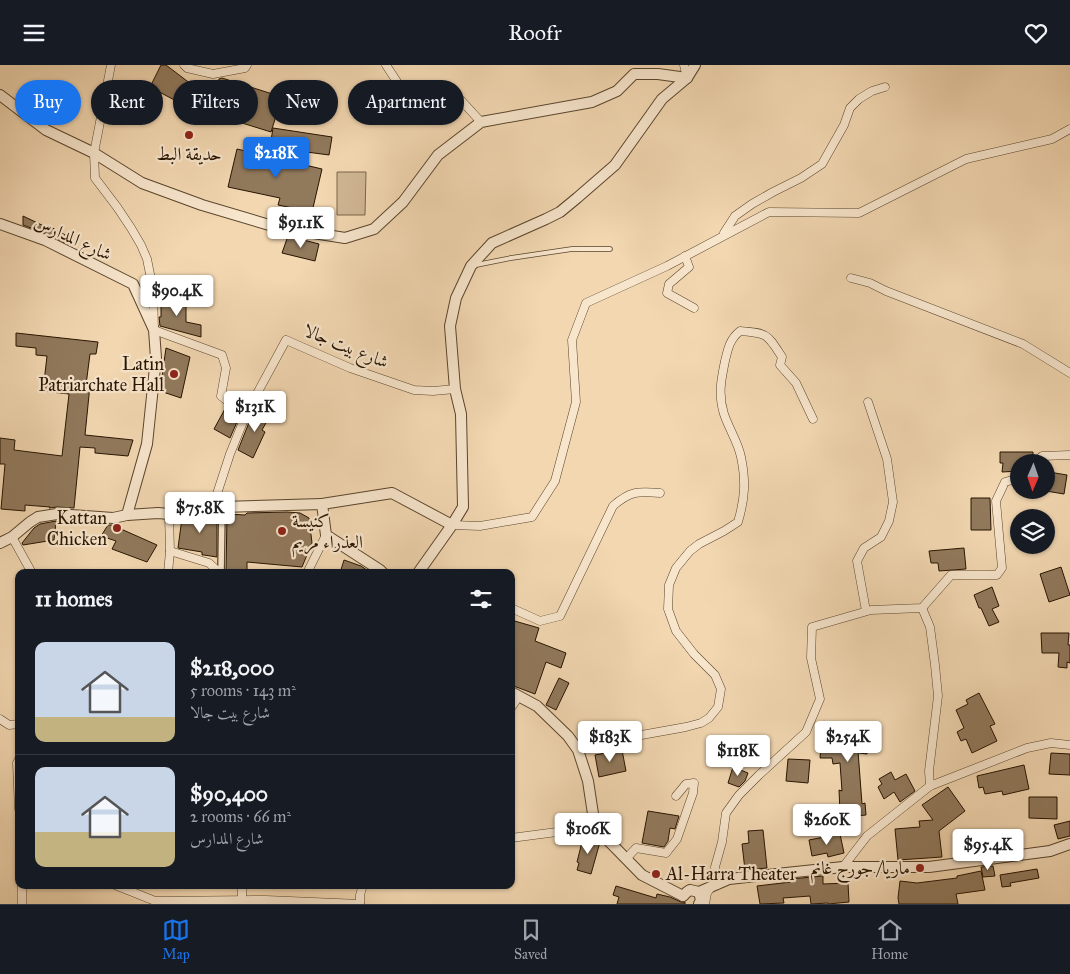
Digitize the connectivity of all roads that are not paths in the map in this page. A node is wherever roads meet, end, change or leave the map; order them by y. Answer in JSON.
{"nodes":[{"id":1,"x":111,"y":65,"type":"edge"},
{"id":2,"x":184,"y":65,"type":"edge"},
{"id":3,"x":248,"y":65,"type":"edge"},
{"id":4,"x":386,"y":65,"type":"edge"},
{"id":5,"x":684,"y":65,"type":"edge"},
{"id":6,"x":695,"y":65,"type":"edge"},
{"id":7,"x":687,"y":78,"type":"junction"},
{"id":8,"x":884,"y":87,"type":"dead end"},
{"id":9,"x":0,"y":95,"type":"edge"},
{"id":10,"x":481,"y":122,"type":"junction"},
{"id":11,"x":1070,"y":129,"type":"edge"},
{"id":12,"x":94,"y":153,"type":"junction"},
{"id":13,"x":0,"y":224,"type":"edge"},
{"id":14,"x":723,"y":235,"type":"junction"},
{"id":15,"x":610,"y":249,"type":"dead end"},
{"id":16,"x":685,"y":256,"type":"junction"},
{"id":17,"x":471,"y":266,"type":"junction"},
{"id":18,"x":851,"y":278,"type":"dead end"},
{"id":19,"x":694,"y":308,"type":"dead end"},
{"id":20,"x":154,"y":330,"type":"junction"},
{"id":21,"x":1070,"y":373,"type":"edge"},
{"id":22,"x":455,"y":389,"type":"junction"},
{"id":23,"x":868,"y":402,"type":"dead end"},
{"id":24,"x":247,"y":412,"type":"junction"},
{"id":25,"x":813,"y":419,"type":"dead end"},
{"id":26,"x":1070,"y":455,"type":"edge"},
{"id":27,"x":1055,"y":456,"type":"edge"},
{"id":28,"x":1010,"y":481,"type":"edge"},
{"id":29,"x":660,"y":493,"type":"dead end"},
{"id":30,"x":322,"y":504,"type":"junction"},
{"id":31,"x":218,"y":507,"type":"junction"},
{"id":32,"x":169,"y":514,"type":"junction"},
{"id":33,"x":127,"y":515,"type":"junction"},
{"id":34,"x":452,"y":525,"type":"junction"},
{"id":35,"x":326,"y":535,"type":"junction"},
{"id":36,"x":12,"y":537,"type":"junction"},
{"id":37,"x":0,"y":543,"type":"edge"},
{"id":38,"x":170,"y":551,"type":"junction"},
{"id":39,"x":30,"y":569,"type":"edge"},
{"id":40,"x":168,"y":569,"type":"edge"},
{"id":41,"x":216,"y":569,"type":"edge"},
{"id":42,"x":221,"y":569,"type":"edge"},
{"id":43,"x":309,"y":569,"type":"edge"},
{"id":44,"x":378,"y":569,"type":"edge"},
{"id":45,"x":421,"y":569,"type":"edge"},
{"id":46,"x":922,"y":608,"type":"junction"},
{"id":47,"x":515,"y":610,"type":"edge"},
{"id":48,"x":866,"y":611,"type":"junction"},
{"id":49,"x":515,"y":694,"type":"edge"},
{"id":50,"x":0,"y":719,"type":"edge"},
{"id":51,"x":15,"y":724,"type":"edge"},
{"id":52,"x":1070,"y":745,"type":"edge"},
{"id":53,"x":578,"y":750,"type":"junction"},
{"id":54,"x":930,"y":786,"type":"junction"},
{"id":55,"x":676,"y":796,"type":"dead end"},
{"id":56,"x":596,"y":827,"type":"junction"},
{"id":57,"x":515,"y":837,"type":"edge"},
{"id":58,"x":1070,"y":844,"type":"edge"},
{"id":59,"x":626,"y":859,"type":"junction"},
{"id":60,"x":843,"y":867,"type":"junction"},
{"id":61,"x":714,"y":886,"type":"junction"},
{"id":62,"x":22,"y":889,"type":"edge"},
{"id":63,"x":125,"y":889,"type":"edge"},
{"id":64,"x":242,"y":889,"type":"edge"},
{"id":65,"x":362,"y":889,"type":"edge"},
{"id":66,"x":242,"y":900,"type":"junction"},
{"id":67,"x":684,"y":900,"type":"edge"},
{"id":68,"x":701,"y":901,"type":"edge"},
{"id":69,"x":212,"y":902,"type":"edge"},
{"id":70,"x":293,"y":903,"type":"edge"},
{"id":71,"x":22,"y":904,"type":"edge"}],
"edges":[{"from":1,"to":12,"type":"street"},
{"from":2,"to":3,"type":"street"},
{"from":4,"to":10,"type":"street"},
{"from":5,"to":7,"type":"street"},
{"from":6,"to":7,"type":"street"},
{"from":7,"to":10,"type":"street"},
{"from":7,"to":17,"type":"street"},
{"from":8,"to":14,"type":"street"},
{"from":9,"to":12,"type":"street"},
{"from":10,"to":12,"type":"street"},
{"from":11,"to":14,"type":"street"},
{"from":12,"to":20,"type":"street"},
{"from":13,"to":20,"type":"street","name":"شارع المدارس"},
{"from":14,"to":16,"type":"street"},
{"from":15,"to":17,"type":"lane"},
{"from":16,"to":19,"type":"street"},
{"from":16,"to":34,"type":"street"},
{"from":17,"to":22,"type":"street"},
{"from":18,"to":21,"type":"street"},
{"from":20,"to":24,"type":"street"},
{"from":20,"to":33,"type":"street","name":"شارع المدارس"},
{"from":22,"to":24,"type":"street","name":"شارع بيت جالا"},
{"from":22,"to":34,"type":"street"},
{"from":23,"to":48,"type":"street"},
{"from":24,"to":31,"type":"street","name":"شارع بيت جالا"},
{"from":25,"to":53,"type":"street"},
{"from":26,"to":27,"type":"street"},
{"from":28,"to":46,"type":"street"},
{"from":29,"to":47,"type":"street"},
{"from":30,"to":31,"type":"street"},
{"from":30,"to":34,"type":"street"},
{"from":30,"to":35,"type":"street"},
{"from":31,"to":32,"type":"street"},
{"from":31,"to":42,"type":"street"},
{"from":32,"to":33,"type":"street"},
{"from":32,"to":38,"type":"street"},
{"from":33,"to":36,"type":"street"},
{"from":34,"to":45,"type":"street"},
{"from":35,"to":43,"type":"street"},
{"from":35,"to":44,"type":"street"},
{"from":36,"to":37,"type":"street"},
{"from":36,"to":39,"type":"street"},
{"from":38,"to":40,"type":"street"},
{"from":38,"to":41,"type":"street"},
{"from":46,"to":48,"type":"street"},
{"from":46,"to":54,"type":"street"},
{"from":48,"to":61,"type":"street"},
{"from":49,"to":53,"type":"street"},
{"from":50,"to":51,"type":"street"},
{"from":52,"to":54,"type":"street"},
{"from":53,"to":56,"type":"street"},
{"from":54,"to":60,"type":"street"},
{"from":55,"to":59,"type":"street"},
{"from":56,"to":57,"type":"street"},
{"from":56,"to":59,"type":"street"},
{"from":58,"to":60,"type":"street"},
{"from":59,"to":67,"type":"street"},
{"from":60,"to":61,"type":"street"},
{"from":61,"to":68,"type":"street"},
{"from":62,"to":71,"type":"street"},
{"from":63,"to":69,"type":"street"},
{"from":64,"to":66,"type":"street"},
{"from":65,"to":70,"type":"street"},
{"from":66,"to":69,"type":"street"},
{"from":66,"to":70,"type":"street"},
{"from":67,"to":68,"type":"street"}]}
